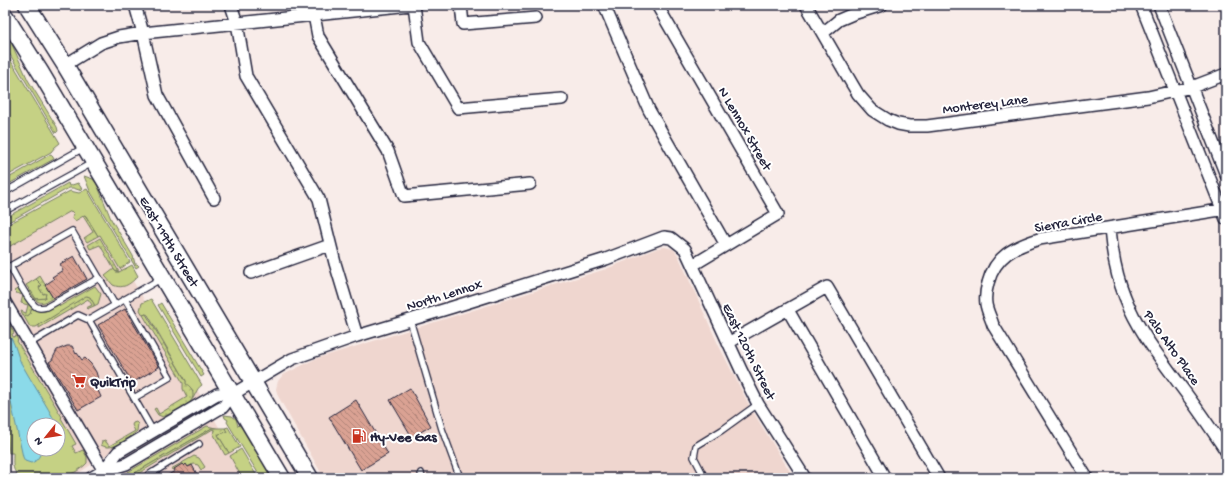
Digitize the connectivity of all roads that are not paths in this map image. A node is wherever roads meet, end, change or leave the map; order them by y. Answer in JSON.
{"nodes":[{"id":1,"x":27,"y":5,"type":"edge"},
{"id":2,"x":135,"y":5,"type":"edge"},
{"id":3,"x":231,"y":5,"type":"edge"},
{"id":4,"x":410,"y":5,"type":"edge"},
{"id":5,"x":414,"y":5,"type":"edge"},
{"id":6,"x":461,"y":5,"type":"edge"},
{"id":7,"x":604,"y":5,"type":"edge"},
{"id":8,"x":658,"y":5,"type":"edge"},
{"id":9,"x":806,"y":5,"type":"edge"},
{"id":10,"x":882,"y":5,"type":"edge"},
{"id":11,"x":1141,"y":5,"type":"edge"},
{"id":12,"x":1159,"y":5,"type":"edge"},
{"id":13,"x":313,"y":10,"type":"edge"},
{"id":14,"x":5,"y":16,"type":"edge"},
{"id":15,"x":536,"y":18,"type":"dead end"},
{"id":16,"x":237,"y":22,"type":"junction"},
{"id":17,"x":144,"y":33,"type":"junction"},
{"id":18,"x":823,"y":33,"type":"junction"},
{"id":19,"x":65,"y":65,"type":"junction"},
{"id":20,"x":1226,"y":74,"type":"edge"},
{"id":21,"x":1192,"y":87,"type":"junction"},
{"id":22,"x":1176,"y":90,"type":"junction"},
{"id":23,"x":562,"y":99,"type":"dead end"},
{"id":24,"x":85,"y":147,"type":"junction"},
{"id":25,"x":94,"y":162,"type":"junction"},
{"id":26,"x":1226,"y":175,"type":"edge"},
{"id":27,"x":530,"y":184,"type":"dead end"},
{"id":28,"x":5,"y":192,"type":"edge"},
{"id":29,"x":214,"y":198,"type":"dead end"},
{"id":30,"x":5,"y":211,"type":"edge"},
{"id":31,"x":1225,"y":213,"type":"edge"},
{"id":32,"x":1110,"y":229,"type":"junction"},
{"id":33,"x":671,"y":238,"type":"joint"},
{"id":34,"x":330,"y":245,"type":"junction"},
{"id":35,"x":726,"y":245,"type":"junction"},
{"id":36,"x":693,"y":265,"type":"junction"},
{"id":37,"x":8,"y":268,"type":"edge"},
{"id":38,"x":251,"y":273,"type":"dead end"},
{"id":39,"x":99,"y":278,"type":"junction"},
{"id":40,"x":162,"y":278,"type":"junction"},
{"id":41,"x":125,"y":299,"type":"junction"},
{"id":42,"x":5,"y":302,"type":"edge"},
{"id":43,"x":114,"y":305,"type":"junction"},
{"id":44,"x":788,"y":310,"type":"junction"},
{"id":45,"x":89,"y":320,"type":"junction"},
{"id":46,"x":410,"y":320,"type":"junction"},
{"id":47,"x":356,"y":336,"type":"junction"},
{"id":48,"x":728,"y":343,"type":"junction"},
{"id":49,"x":29,"y":344,"type":"junction"},
{"id":50,"x":254,"y":382,"type":"junction"},
{"id":51,"x":233,"y":394,"type":"junction"},
{"id":52,"x":134,"y":398,"type":"junction"},
{"id":53,"x":758,"y":404,"type":"junction"},
{"id":54,"x":153,"y":431,"type":"junction"},
{"id":55,"x":199,"y":444,"type":"dead end"},
{"id":56,"x":1226,"y":451,"type":"edge"},
{"id":57,"x":106,"y":474,"type":"edge"},
{"id":58,"x":149,"y":476,"type":"edge"},
{"id":59,"x":704,"y":476,"type":"dead end"},
{"id":60,"x":91,"y":478,"type":"edge"},
{"id":61,"x":282,"y":478,"type":"edge"},
{"id":62,"x":310,"y":478,"type":"edge"},
{"id":63,"x":460,"y":478,"type":"edge"},
{"id":64,"x":805,"y":478,"type":"edge"},
{"id":65,"x":885,"y":478,"type":"edge"},
{"id":66,"x":939,"y":478,"type":"edge"},
{"id":67,"x":1087,"y":478,"type":"edge"}],
"edges":[{"from":1,"to":19,"type":"main road","name":"East 119th Street"},
{"from":2,"to":17,"type":"street"},
{"from":3,"to":16,"type":"street"},
{"from":4,"to":13,"type":"street"},
{"from":5,"to":23,"type":"street"},
{"from":6,"to":15,"type":"street"},
{"from":7,"to":35,"type":"street"},
{"from":8,"to":35,"type":"street","name":"N Lennox Street"},
{"from":9,"to":18,"type":"street","name":"Monterey Lane"},
{"from":10,"to":18,"type":"street"},
{"from":11,"to":22,"type":"street"},
{"from":12,"to":21,"type":"street"},
{"from":13,"to":16,"type":"street"},
{"from":13,"to":27,"type":"street"},
{"from":14,"to":24,"type":"main road","name":"East 119th Street"},
{"from":16,"to":17,"type":"street"},
{"from":16,"to":34,"type":"street"},
{"from":17,"to":19,"type":"street"},
{"from":17,"to":29,"type":"street"},
{"from":18,"to":22,"type":"street","name":"Monterey Lane"},
{"from":19,"to":50,"type":"main road","name":"East 119th Street"},
{"from":20,"to":21,"type":"street","name":"Monterey Lane"},
{"from":21,"to":22,"type":"street","name":"Monterey Lane"},
{"from":21,"to":26,"type":"street"},
{"from":22,"to":31,"type":"street"},
{"from":24,"to":25,"type":"main road","name":"East 119th Street"},
{"from":24,"to":28,"type":"lane"},
{"from":25,"to":30,"type":"lane"},
{"from":25,"to":40,"type":"main road","name":"East 119th Street"},
{"from":31,"to":32,"type":"street","name":"Sierra Circle"},
{"from":32,"to":56,"type":"street","name":"Palo Alto Place"},
{"from":32,"to":67,"type":"street","name":"Sierra Circle"},
{"from":33,"to":36,"type":"street","name":"East 120th Street"},
{"from":33,"to":46,"type":"street","name":"North Lennox"},
{"from":34,"to":38,"type":"street"},
{"from":34,"to":47,"type":"street"},
{"from":35,"to":36,"type":"street","name":"N Lennox Street"},
{"from":36,"to":48,"type":"street","name":"East 120th Street"},
{"from":37,"to":39,"type":"lane"},
{"from":37,"to":39,"type":"lane"},
{"from":39,"to":43,"type":"lane"},
{"from":40,"to":41,"type":"lane"},
{"from":40,"to":51,"type":"main road","name":"East 119th Street"},
{"from":41,"to":43,"type":"lane"},
{"from":41,"to":52,"type":"lane"},
{"from":42,"to":49,"type":"street"},
{"from":43,"to":45,"type":"lane"},
{"from":44,"to":48,"type":"street"},
{"from":44,"to":65,"type":"street"},
{"from":44,"to":66,"type":"street"},
{"from":45,"to":49,"type":"lane"},
{"from":45,"to":52,"type":"lane"},
{"from":46,"to":47,"type":"street","name":"North Lennox"},
{"from":46,"to":63,"type":"lane"},
{"from":47,"to":50,"type":"street","name":"North Lennox"},
{"from":48,"to":53,"type":"street","name":"East 120th Street"},
{"from":49,"to":57,"type":"street"},
{"from":50,"to":51,"type":"street","name":"North Lennox"},
{"from":50,"to":62,"type":"main road","name":"East 119th Street"},
{"from":51,"to":54,"type":"street"},
{"from":51,"to":57,"type":"street"},
{"from":51,"to":61,"type":"main road","name":"East 119th Street"},
{"from":52,"to":54,"type":"lane"},
{"from":53,"to":59,"type":"lane"},
{"from":53,"to":64,"type":"street","name":"East 120th Street"},
{"from":54,"to":57,"type":"street"},
{"from":55,"to":58,"type":"lane"},
{"from":57,"to":60,"type":"street"}]}
